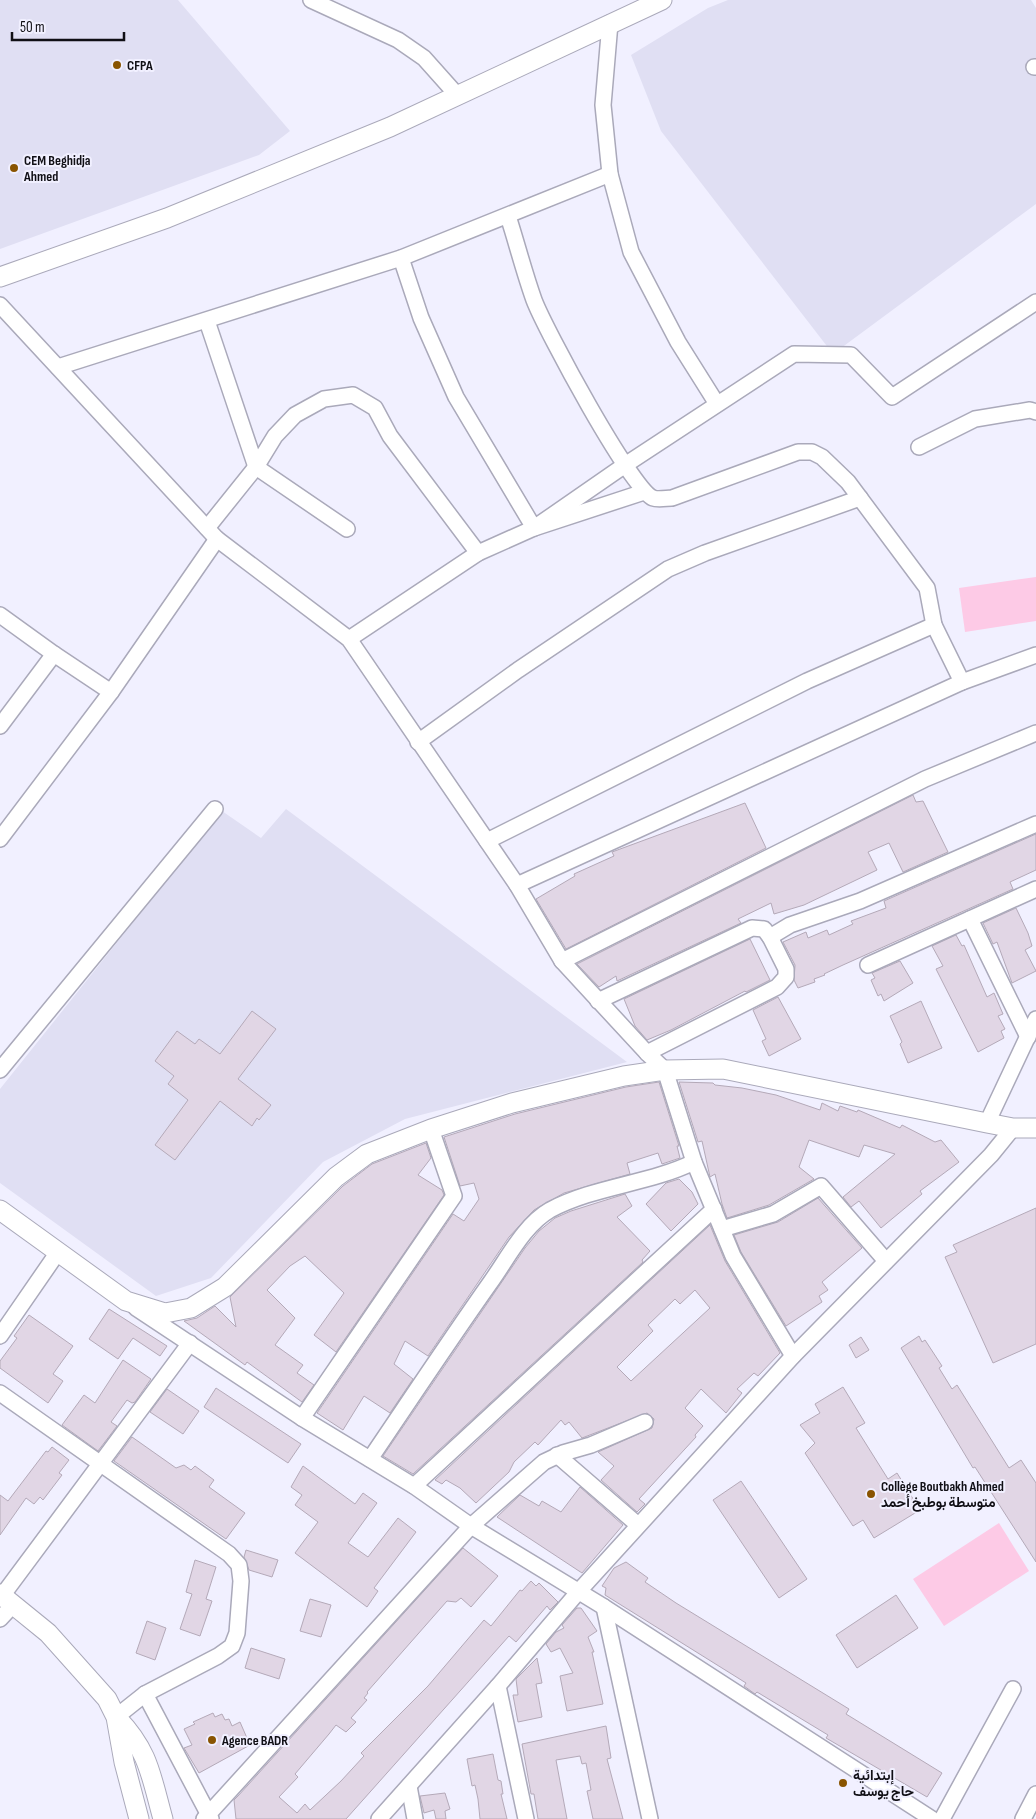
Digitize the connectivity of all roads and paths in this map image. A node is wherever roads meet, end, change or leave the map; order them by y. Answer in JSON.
{"nodes":[{"id":1,"x":311,"y":0,"type":"edge"},
{"id":2,"x":662,"y":0,"type":"edge"},
{"id":3,"x":610,"y":23,"type":"junction"},
{"id":4,"x":457,"y":96,"type":"junction"},
{"id":5,"x":610,"y":174,"type":"junction"},
{"id":6,"x":508,"y":216,"type":"junction"},
{"id":7,"x":401,"y":258,"type":"junction"},
{"id":8,"x":0,"y":277,"type":"edge"},
{"id":9,"x":1036,"y":302,"type":"edge"},
{"id":10,"x":0,"y":306,"type":"edge"},
{"id":11,"x":207,"y":321,"type":"junction"},
{"id":12,"x":58,"y":368,"type":"junction"},
{"id":13,"x":717,"y":404,"type":"junction"},
{"id":14,"x":1036,"y":412,"type":"edge"},
{"id":15,"x":919,"y":447,"type":"dead end"},
{"id":16,"x":625,"y":465,"type":"junction"},
{"id":17,"x":256,"y":467,"type":"junction"},
{"id":18,"x":644,"y":492,"type":"junction"},
{"id":19,"x":860,"y":498,"type":"junction"},
{"id":20,"x":534,"y":528,"type":"junction"},
{"id":21,"x":347,"y":529,"type":"dead end"},
{"id":22,"x":212,"y":534,"type":"junction"},
{"id":23,"x":478,"y":553,"type":"junction"},
{"id":24,"x":0,"y":616,"type":"edge"},
{"id":25,"x":934,"y":625,"type":"junction"},
{"id":26,"x":349,"y":639,"type":"junction"},
{"id":27,"x":54,"y":654,"type":"junction"},
{"id":28,"x":1036,"y":655,"type":"edge"},
{"id":29,"x":962,"y":682,"type":"junction"},
{"id":30,"x":111,"y":692,"type":"junction"},
{"id":31,"x":0,"y":726,"type":"edge"},
{"id":32,"x":1036,"y":733,"type":"edge"},
{"id":33,"x":418,"y":742,"type":"junction"},
{"id":34,"x":215,"y":809,"type":"dead end"},
{"id":35,"x":1036,"y":824,"type":"edge"},
{"id":36,"x":0,"y":839,"type":"edge"},
{"id":37,"x":487,"y":841,"type":"junction"},
{"id":38,"x":518,"y":885,"type":"junction"},
{"id":39,"x":1036,"y":889,"type":"edge"},
{"id":40,"x":970,"y":919,"type":"junction"},
{"id":41,"x":770,"y":937,"type":"junction"},
{"id":42,"x":562,"y":961,"type":"junction"},
{"id":43,"x":868,"y":965,"type":"dead end"},
{"id":44,"x":598,"y":1001,"type":"junction"},
{"id":45,"x":1036,"y":1019,"type":"edge"},
{"id":46,"x":1028,"y":1037,"type":"junction"},
{"id":47,"x":647,"y":1053,"type":"junction"},
{"id":48,"x":0,"y":1070,"type":"edge"},
{"id":49,"x":665,"y":1070,"type":"junction"},
{"id":50,"x":987,"y":1123,"type":"junction"},
{"id":51,"x":1013,"y":1128,"type":"junction"},
{"id":52,"x":1036,"y":1128,"type":"edge"},
{"id":53,"x":431,"y":1129,"type":"junction"},
{"id":54,"x":694,"y":1162,"type":"junction"},
{"id":55,"x":714,"y":1209,"type":"junction"},
{"id":56,"x":0,"y":1210,"type":"edge"},
{"id":57,"x":722,"y":1229,"type":"junction"},
{"id":58,"x":58,"y":1252,"type":"junction"},
{"id":59,"x":886,"y":1261,"type":"junction"},
{"id":60,"x":126,"y":1301,"type":"junction"},
{"id":61,"x":0,"y":1336,"type":"edge"},
{"id":62,"x":190,"y":1343,"type":"junction"},
{"id":63,"x":793,"y":1356,"type":"junction"},
{"id":64,"x":0,"y":1393,"type":"edge"},
{"id":65,"x":302,"y":1418,"type":"junction"},
{"id":66,"x":645,"y":1422,"type":"dead end"},
{"id":67,"x":558,"y":1455,"type":"junction"},
{"id":68,"x":370,"y":1459,"type":"junction"},
{"id":69,"x":100,"y":1465,"type":"junction"},
{"id":70,"x":414,"y":1486,"type":"junction"},
{"id":71,"x":471,"y":1526,"type":"junction"},
{"id":72,"x":638,"y":1526,"type":"junction"},
{"id":73,"x":579,"y":1591,"type":"junction"},
{"id":74,"x":3,"y":1604,"type":"edge"},
{"id":75,"x":604,"y":1607,"type":"junction"},
{"id":76,"x":498,"y":1686,"type":"junction"},
{"id":77,"x":1013,"y":1689,"type":"dead end"},
{"id":78,"x":145,"y":1694,"type":"junction"},
{"id":79,"x":116,"y":1717,"type":"junction"},
{"id":80,"x":409,"y":1786,"type":"junction"},
{"id":81,"x":1036,"y":1794,"type":"edge"},
{"id":82,"x":914,"y":1815,"type":"edge"},
{"id":83,"x":208,"y":1817,"type":"edge"},
{"id":84,"x":139,"y":1819,"type":"edge"},
{"id":85,"x":163,"y":1819,"type":"edge"},
{"id":86,"x":379,"y":1819,"type":"edge"},
{"id":87,"x":415,"y":1819,"type":"edge"},
{"id":88,"x":526,"y":1819,"type":"edge"},
{"id":89,"x":650,"y":1819,"type":"edge"},
{"id":90,"x":932,"y":1819,"type":"edge"},
{"id":91,"x":942,"y":1819,"type":"edge"},
{"id":92,"x":1023,"y":1819,"type":"edge"}],
"edges":[{"from":1,"to":4,"type":"street"},
{"from":2,"to":3,"type":"main road"},
{"from":3,"to":4,"type":"main road"},
{"from":3,"to":5,"type":"street"},
{"from":4,"to":8,"type":"main road"},
{"from":5,"to":6,"type":"street"},
{"from":5,"to":13,"type":"street"},
{"from":6,"to":7,"type":"street"},
{"from":6,"to":16,"type":"street"},
{"from":7,"to":11,"type":"street"},
{"from":7,"to":20,"type":"street"},
{"from":9,"to":13,"type":"street"},
{"from":10,"to":12,"type":"street"},
{"from":11,"to":12,"type":"street"},
{"from":11,"to":17,"type":"street"},
{"from":12,"to":22,"type":"street"},
{"from":13,"to":16,"type":"street"},
{"from":14,"to":15,"type":"street"},
{"from":16,"to":18,"type":"street"},
{"from":16,"to":20,"type":"street"},
{"from":17,"to":21,"type":"street"},
{"from":17,"to":22,"type":"street"},
{"from":17,"to":23,"type":"street"},
{"from":18,"to":19,"type":"street"},
{"from":18,"to":20,"type":"street"},
{"from":19,"to":25,"type":"street"},
{"from":19,"to":33,"type":"street"},
{"from":20,"to":23,"type":"street"},
{"from":22,"to":26,"type":"street"},
{"from":22,"to":30,"type":"street"},
{"from":23,"to":26,"type":"street"},
{"from":24,"to":27,"type":"street"},
{"from":25,"to":29,"type":"street"},
{"from":25,"to":37,"type":"street"},
{"from":26,"to":33,"type":"street"},
{"from":27,"to":30,"type":"street"},
{"from":27,"to":31,"type":"street"},
{"from":28,"to":29,"type":"street"},
{"from":29,"to":38,"type":"street"},
{"from":30,"to":36,"type":"street"},
{"from":32,"to":42,"type":"street"},
{"from":33,"to":37,"type":"street"},
{"from":34,"to":48,"type":"street"},
{"from":35,"to":41,"type":"street"},
{"from":37,"to":38,"type":"street"},
{"from":38,"to":42,"type":"street"},
{"from":39,"to":40,"type":"street"},
{"from":40,"to":43,"type":"street"},
{"from":40,"to":46,"type":"street"},
{"from":41,"to":44,"type":"street"},
{"from":41,"to":47,"type":"street"},
{"from":42,"to":44,"type":"street"},
{"from":44,"to":47,"type":"street"},
{"from":45,"to":46,"type":"street"},
{"from":46,"to":50,"type":"street"},
{"from":47,"to":49,"type":"street"},
{"from":49,"to":50,"type":"main road"},
{"from":49,"to":53,"type":"main road"},
{"from":49,"to":54,"type":"street"},
{"from":50,"to":51,"type":"main road"},
{"from":51,"to":52,"type":"main road"},
{"from":51,"to":59,"type":"street"},
{"from":53,"to":60,"type":"main road"},
{"from":53,"to":65,"type":"street"},
{"from":54,"to":55,"type":"street"},
{"from":54,"to":68,"type":"street"},
{"from":55,"to":57,"type":"street"},
{"from":55,"to":70,"type":"street"},
{"from":56,"to":58,"type":"main road"},
{"from":57,"to":59,"type":"street"},
{"from":57,"to":63,"type":"street"},
{"from":58,"to":60,"type":"main road"},
{"from":58,"to":61,"type":"street"},
{"from":59,"to":63,"type":"street"},
{"from":60,"to":62,"type":"street"},
{"from":62,"to":65,"type":"street"},
{"from":62,"to":69,"type":"street"},
{"from":63,"to":72,"type":"street"},
{"from":64,"to":69,"type":"street"},
{"from":65,"to":68,"type":"street"},
{"from":66,"to":67,"type":"street"},
{"from":67,"to":71,"type":"street"},
{"from":67,"to":72,"type":"street"},
{"from":68,"to":70,"type":"street"},
{"from":69,"to":74,"type":"street"},
{"from":69,"to":78,"type":"street"},
{"from":70,"to":71,"type":"street"},
{"from":71,"to":73,"type":"street"},
{"from":71,"to":83,"type":"street"},
{"from":72,"to":73,"type":"street"},
{"from":73,"to":75,"type":"street"},
{"from":73,"to":76,"type":"street"},
{"from":74,"to":79,"type":"main road"},
{"from":75,"to":82,"type":"street"},
{"from":75,"to":89,"type":"street"},
{"from":76,"to":80,"type":"street"},
{"from":76,"to":88,"type":"street"},
{"from":77,"to":91,"type":"street"},
{"from":78,"to":79,"type":"street"},
{"from":78,"to":83,"type":"street"},
{"from":79,"to":84,"type":"main road"},
{"from":79,"to":85,"type":"main road"},
{"from":80,"to":86,"type":"street"},
{"from":80,"to":87,"type":"street"},
{"from":81,"to":92,"type":"street"},
{"from":82,"to":90,"type":"street"}]}
